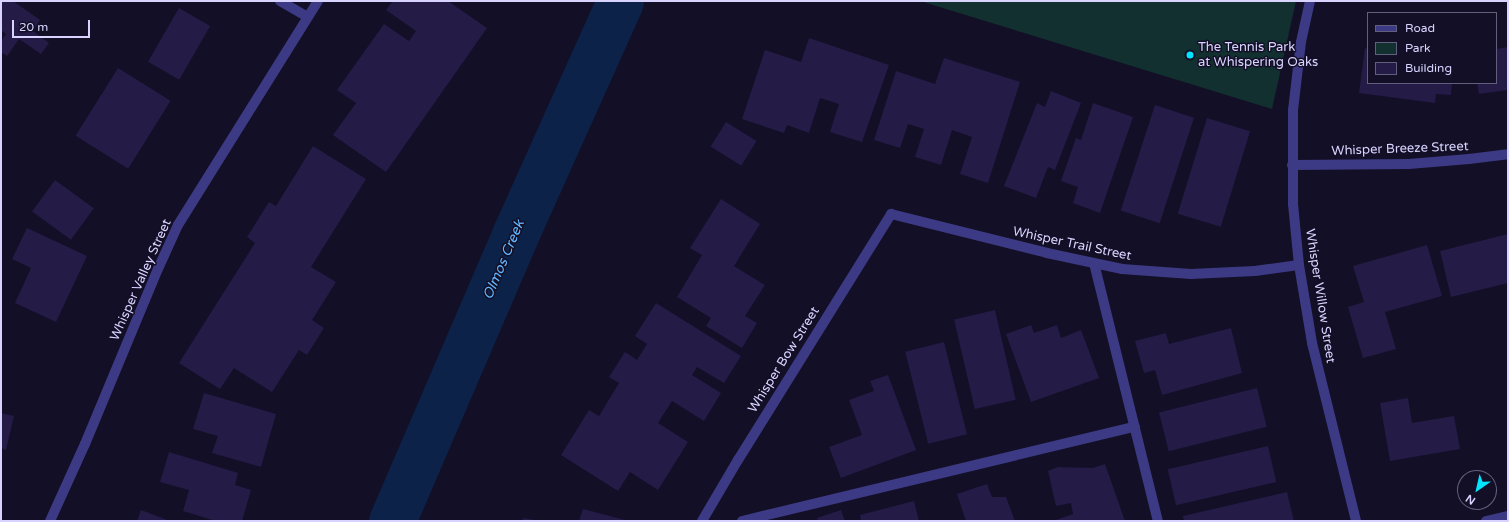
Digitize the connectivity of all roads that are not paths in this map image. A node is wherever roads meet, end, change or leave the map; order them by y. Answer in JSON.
{"nodes":[{"id":1,"x":280,"y":1,"type":"edge"},
{"id":2,"x":318,"y":1,"type":"edge"},
{"id":3,"x":1310,"y":1,"type":"edge"},
{"id":4,"x":308,"y":17,"type":"junction"},
{"id":5,"x":1508,"y":154,"type":"edge"},
{"id":6,"x":1292,"y":165,"type":"junction"},
{"id":7,"x":891,"y":214,"type":"joint"},
{"id":8,"x":1094,"y":263,"type":"junction"},
{"id":9,"x":1299,"y":265,"type":"junction"},
{"id":10,"x":1135,"y":427,"type":"junction"},
{"id":11,"x":1508,"y":516,"type":"edge"},
{"id":12,"x":50,"y":521,"type":"edge"},
{"id":13,"x":702,"y":521,"type":"edge"},
{"id":14,"x":742,"y":521,"type":"edge"},
{"id":15,"x":1158,"y":521,"type":"edge"},
{"id":16,"x":1356,"y":521,"type":"edge"},
{"id":17,"x":1486,"y":521,"type":"edge"}],
"edges":[{"from":1,"to":4,"type":"street"},
{"from":2,"to":4,"type":"street","name":"Whisper Valley Street"},
{"from":3,"to":6,"type":"street","name":"Whisper Willow Street"},
{"from":4,"to":12,"type":"street","name":"Whisper Valley Street"},
{"from":5,"to":6,"type":"street","name":"Whisper Breeze Street"},
{"from":6,"to":9,"type":"street","name":"Whisper Willow Street"},
{"from":7,"to":8,"type":"street","name":"Whisper Trail Street"},
{"from":7,"to":13,"type":"street","name":"Whisper Bow Street"},
{"from":8,"to":9,"type":"street","name":"Whisper Trail Street"},
{"from":8,"to":10,"type":"street"},
{"from":9,"to":16,"type":"street","name":"Whisper Willow Street"},
{"from":10,"to":14,"type":"street"},
{"from":10,"to":15,"type":"street"},
{"from":11,"to":17,"type":"street"}]}
